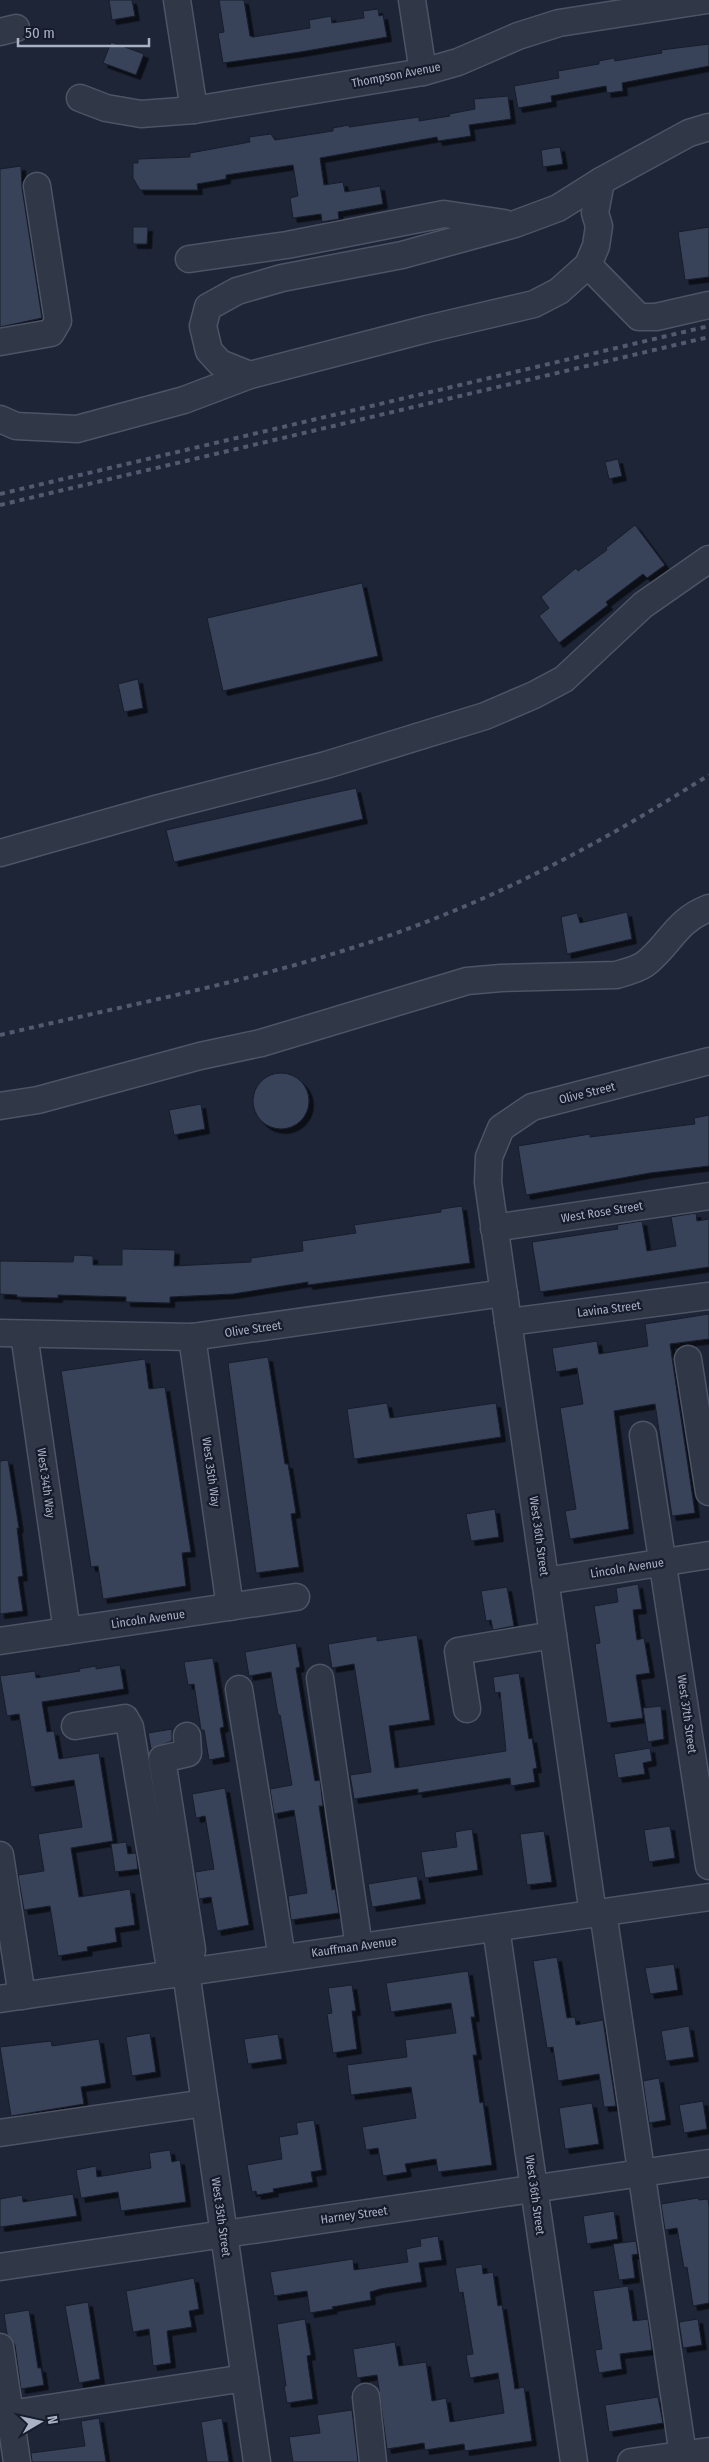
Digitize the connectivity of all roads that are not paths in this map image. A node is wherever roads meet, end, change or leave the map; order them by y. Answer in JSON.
{"nodes":[{"id":1,"x":177,"y":0,"type":"edge"},
{"id":2,"x":412,"y":0,"type":"edge"},
{"id":3,"x":707,"y":0,"type":"edge"},
{"id":4,"x":423,"y":72,"type":"junction"},
{"id":5,"x":80,"y":98,"type":"dead end"},
{"id":6,"x":194,"y":110,"type":"junction"},
{"id":7,"x":709,"y":127,"type":"edge"},
{"id":8,"x":601,"y":181,"type":"junction"},
{"id":9,"x":37,"y":186,"type":"dead end"},
{"id":10,"x":558,"y":208,"type":"junction"},
{"id":11,"x":595,"y":213,"type":"junction"},
{"id":12,"x":515,"y":224,"type":"junction"},
{"id":13,"x":189,"y":260,"type":"dead end"},
{"id":14,"x":588,"y":265,"type":"junction"},
{"id":15,"x":709,"y":305,"type":"edge"},
{"id":16,"x":0,"y":342,"type":"edge"},
{"id":17,"x":250,"y":375,"type":"junction"},
{"id":18,"x":0,"y":419,"type":"edge"},
{"id":19,"x":709,"y":559,"type":"edge"},
{"id":20,"x":0,"y":853,"type":"edge"},
{"id":21,"x":709,"y":908,"type":"edge"},
{"id":22,"x":709,"y":1061,"type":"edge"},
{"id":23,"x":0,"y":1106,"type":"edge"},
{"id":24,"x":488,"y":1157,"type":"joint"},
{"id":25,"x":709,"y":1196,"type":"edge"},
{"id":26,"x":494,"y":1228,"type":"junction"},
{"id":27,"x":504,"y":1293,"type":"junction"},
{"id":28,"x":709,"y":1296,"type":"edge"},
{"id":29,"x":508,"y":1322,"type":"junction"},
{"id":30,"x":12,"y":1334,"type":"edge"},
{"id":31,"x":192,"y":1337,"type":"junction"},
{"id":32,"x":688,"y":1359,"type":"dead end"},
{"id":33,"x":643,"y":1435,"type":"dead end"},
{"id":34,"x":709,"y":1492,"type":"edge"},
{"id":35,"x":709,"y":1555,"type":"edge"},
{"id":36,"x":664,"y":1562,"type":"junction"},
{"id":37,"x":545,"y":1581,"type":"junction"},
{"id":38,"x":296,"y":1597,"type":"dead end"},
{"id":39,"x":230,"y":1607,"type":"junction"},
{"id":40,"x":67,"y":1631,"type":"junction"},
{"id":41,"x":553,"y":1635,"type":"junction"},
{"id":42,"x":0,"y":1641,"type":"edge"},
{"id":43,"x":320,"y":1678,"type":"dead end"},
{"id":44,"x":239,"y":1689,"type":"dead end"},
{"id":45,"x":467,"y":1709,"type":"dead end"},
{"id":46,"x":75,"y":1726,"type":"dead end"},
{"id":47,"x":187,"y":1736,"type":"dead end"},
{"id":48,"x":0,"y":1854,"type":"edge"},
{"id":49,"x":709,"y":1866,"type":"edge"},
{"id":50,"x":709,"y":1897,"type":"edge"},
{"id":51,"x":598,"y":1913,"type":"junction"},
{"id":52,"x":496,"y":1928,"type":"junction"},
{"id":53,"x":359,"y":1946,"type":"junction"},
{"id":54,"x":282,"y":1958,"type":"junction"},
{"id":55,"x":178,"y":1973,"type":"junction"},
{"id":56,"x":11,"y":1998,"type":"edge"},
{"id":57,"x":205,"y":2103,"type":"junction"},
{"id":58,"x":0,"y":2133,"type":"edge"},
{"id":59,"x":709,"y":2163,"type":"edge"},
{"id":60,"x":642,"y":2173,"type":"junction"},
{"id":61,"x":534,"y":2189,"type":"junction"},
{"id":62,"x":224,"y":2234,"type":"junction"},
{"id":63,"x":0,"y":2267,"type":"edge"},
{"id":64,"x":0,"y":2347,"type":"edge"},
{"id":65,"x":245,"y":2378,"type":"junction"},
{"id":66,"x":366,"y":2397,"type":"dead end"},
{"id":67,"x":10,"y":2414,"type":"junction"},
{"id":68,"x":709,"y":2450,"type":"edge"},
{"id":69,"x":684,"y":2458,"type":"edge"},
{"id":70,"x":17,"y":2462,"type":"edge"},
{"id":71,"x":257,"y":2462,"type":"edge"},
{"id":72,"x":373,"y":2462,"type":"edge"},
{"id":73,"x":574,"y":2462,"type":"edge"},
{"id":74,"x":631,"y":2462,"type":"edge"}],
"edges":[{"from":1,"to":6,"type":"street"},
{"from":2,"to":4,"type":"street"},
{"from":3,"to":4,"type":"street","name":"Thompson Avenue"},
{"from":4,"to":6,"type":"street","name":"Thompson Avenue"},
{"from":5,"to":6,"type":"street","name":"Thompson Avenue"},
{"from":7,"to":8,"type":"street"},
{"from":8,"to":10,"type":"street"},
{"from":8,"to":11,"type":"street"},
{"from":9,"to":16,"type":"street"},
{"from":10,"to":11,"type":"street"},
{"from":10,"to":12,"type":"street"},
{"from":11,"to":14,"type":"street"},
{"from":12,"to":13,"type":"street"},
{"from":12,"to":17,"type":"street"},
{"from":14,"to":15,"type":"street"},
{"from":14,"to":17,"type":"street"},
{"from":17,"to":18,"type":"street"},
{"from":19,"to":20,"type":"street"},
{"from":21,"to":23,"type":"street"},
{"from":22,"to":24,"type":"street","name":"Olive Street"},
{"from":24,"to":26,"type":"street","name":"West 36th Street"},
{"from":25,"to":26,"type":"street","name":"West Rose Street"},
{"from":26,"to":27,"type":"street","name":"West 36th Street"},
{"from":27,"to":29,"type":"street","name":"West 36th Street"},
{"from":27,"to":31,"type":"street","name":"Olive Street"},
{"from":28,"to":29,"type":"street","name":"Lavina Street"},
{"from":29,"to":37,"type":"street","name":"West 36th Street"},
{"from":30,"to":31,"type":"street","name":"Olive Street"},
{"from":30,"to":40,"type":"street","name":"West 34th Way"},
{"from":31,"to":39,"type":"street","name":"West 35th Way"},
{"from":32,"to":34,"type":"street"},
{"from":33,"to":36,"type":"street","name":"West 37th Street"},
{"from":35,"to":36,"type":"street","name":"Lincoln Avenue"},
{"from":36,"to":37,"type":"street","name":"Lincoln Avenue"},
{"from":36,"to":49,"type":"street","name":"West 37th Street"},
{"from":37,"to":41,"type":"street","name":"West 36th Street"},
{"from":38,"to":39,"type":"street","name":"Lincoln Avenue"},
{"from":39,"to":40,"type":"street","name":"Lincoln Avenue"},
{"from":40,"to":42,"type":"street","name":"Lincoln Avenue"},
{"from":41,"to":45,"type":"street"},
{"from":41,"to":51,"type":"street","name":"West 36th Street"},
{"from":43,"to":53,"type":"street"},
{"from":44,"to":54,"type":"street"},
{"from":46,"to":55,"type":"street","name":"West 35th Street"},
{"from":47,"to":55,"type":"street"},
{"from":48,"to":56,"type":"street"},
{"from":50,"to":51,"type":"street","name":"Kauffman Avenue"},
{"from":51,"to":52,"type":"street","name":"Kauffman Avenue"},
{"from":51,"to":60,"type":"street","name":"West 36th Street"},
{"from":52,"to":53,"type":"street","name":"Kauffman Avenue"},
{"from":52,"to":61,"type":"street","name":"West 36th Street"},
{"from":53,"to":54,"type":"street","name":"Kauffman Avenue"},
{"from":54,"to":55,"type":"street","name":"Kauffman Avenue"},
{"from":55,"to":56,"type":"street","name":"Kauffman Avenue"},
{"from":55,"to":57,"type":"street","name":"West 35th Street"},
{"from":57,"to":58,"type":"street"},
{"from":57,"to":62,"type":"street","name":"West 35th Street"},
{"from":59,"to":60,"type":"street","name":"Harney Street"},
{"from":60,"to":61,"type":"street","name":"Harney Street"},
{"from":60,"to":69,"type":"street","name":"West 36th Street"},
{"from":61,"to":62,"type":"street","name":"Harney Street"},
{"from":61,"to":73,"type":"street","name":"West 36th Street"},
{"from":62,"to":63,"type":"street","name":"Harney Street"},
{"from":62,"to":65,"type":"street","name":"West 35th Street"},
{"from":64,"to":67,"type":"street"},
{"from":65,"to":67,"type":"street"},
{"from":65,"to":71,"type":"street","name":"West 35th Street"},
{"from":66,"to":72,"type":"street"},
{"from":67,"to":70,"type":"street"},
{"from":68,"to":69,"type":"street"},
{"from":69,"to":74,"type":"street"}]}
